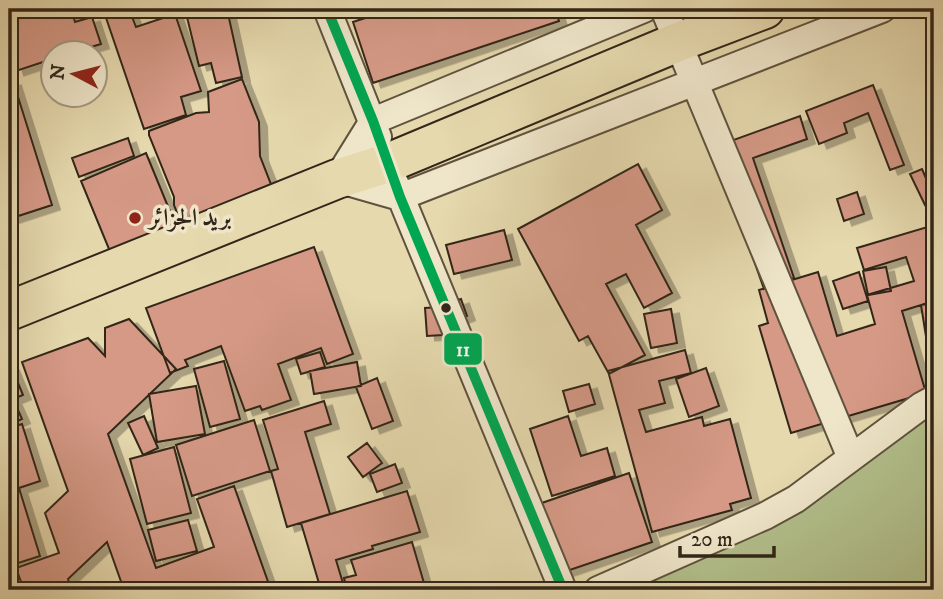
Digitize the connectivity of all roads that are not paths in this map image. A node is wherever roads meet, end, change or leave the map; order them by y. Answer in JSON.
{"nodes":[{"id":1,"x":327,"y":9,"type":"edge"},
{"id":2,"x":644,"y":9,"type":"edge"},
{"id":3,"x":765,"y":9,"type":"edge"},
{"id":4,"x":882,"y":9,"type":"edge"},
{"id":5,"x":671,"y":25,"type":"edge"},
{"id":6,"x":694,"y":82,"type":"junction"},
{"id":7,"x":373,"y":121,"type":"junction"},
{"id":8,"x":337,"y":179,"type":"junction"},
{"id":9,"x":394,"y":180,"type":"junction"},
{"id":10,"x":9,"y":311,"type":"edge"},
{"id":11,"x":934,"y":399,"type":"edge"},
{"id":12,"x":851,"y":458,"type":"junction"},
{"id":13,"x":563,"y":590,"type":"edge"},
{"id":14,"x":598,"y":590,"type":"edge"}],
"edges":[{"from":1,"to":7,"type":"street"},
{"from":2,"to":7,"type":"street"},
{"from":3,"to":5,"type":"main road"},
{"from":4,"to":6,"type":"street"},
{"from":5,"to":6,"type":"street"},
{"from":5,"to":9,"type":"main road"},
{"from":6,"to":9,"type":"street"},
{"from":6,"to":12,"type":"street"},
{"from":7,"to":8,"type":"street"},
{"from":7,"to":9,"type":"street"},
{"from":8,"to":9,"type":"main road"},
{"from":8,"to":10,"type":"main road"},
{"from":9,"to":13,"type":"street"},
{"from":11,"to":12,"type":"street"},
{"from":12,"to":14,"type":"street"}]}
